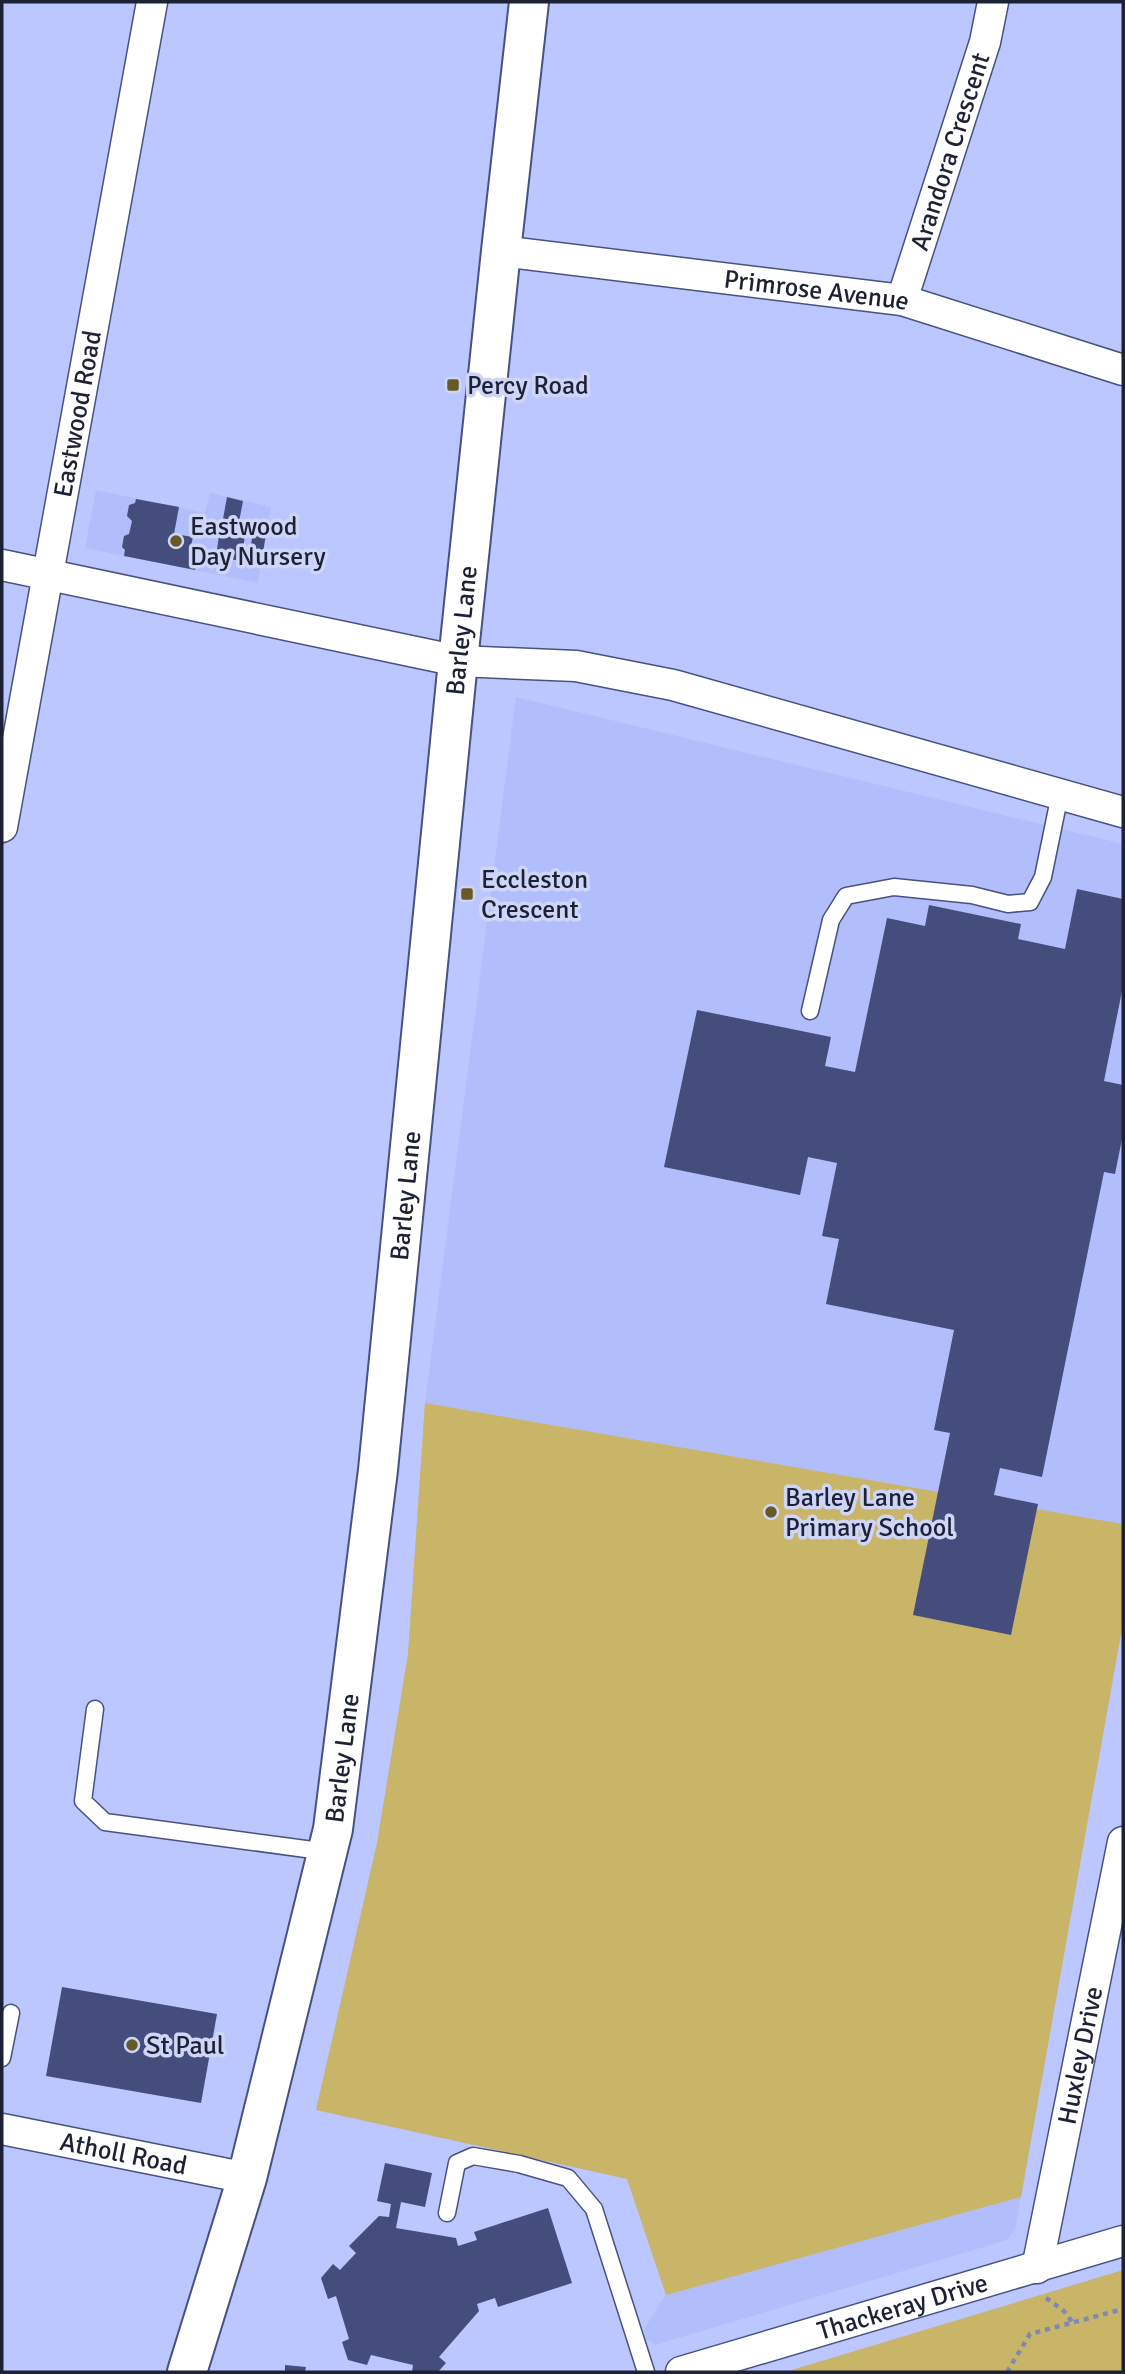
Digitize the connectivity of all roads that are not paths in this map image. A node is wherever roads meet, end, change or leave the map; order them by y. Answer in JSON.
{"nodes":[{"id":1,"x":152,"y":2,"type":"edge"},
{"id":2,"x":530,"y":2,"type":"edge"},
{"id":3,"x":993,"y":2,"type":"edge"},
{"id":4,"x":501,"y":251,"type":"junction"},
{"id":5,"x":902,"y":300,"type":"junction"},
{"id":6,"x":1123,"y":370,"type":"edge"},
{"id":7,"x":2,"y":565,"type":"edge"},
{"id":8,"x":48,"y":574,"type":"junction"},
{"id":9,"x":458,"y":661,"type":"junction"},
{"id":10,"x":1060,"y":794,"type":"junction"},
{"id":11,"x":1123,"y":812,"type":"edge"},
{"id":12,"x":2,"y":827,"type":"edge"},
{"id":13,"x":810,"y":1012,"type":"dead end"},
{"id":14,"x":95,"y":1709,"type":"dead end"},
{"id":15,"x":1123,"y":1842,"type":"edge"},
{"id":16,"x":328,"y":1852,"type":"junction"},
{"id":17,"x":12,"y":2013,"type":"dead end"},
{"id":18,"x":2,"y":2058,"type":"edge"},
{"id":19,"x":2,"y":2129,"type":"edge"},
{"id":20,"x":247,"y":2178,"type":"junction"},
{"id":21,"x":447,"y":2213,"type":"dead end"},
{"id":22,"x":1123,"y":2241,"type":"edge"},
{"id":23,"x":1037,"y":2268,"type":"junction"},
{"id":24,"x":187,"y":2372,"type":"edge"},
{"id":25,"x":646,"y":2372,"type":"edge"},
{"id":26,"x":681,"y":2372,"type":"edge"}],
"edges":[{"from":1,"to":8,"type":"street","name":"Eastwood Road"},
{"from":2,"to":4,"type":"main road","name":"Barley Lane"},
{"from":3,"to":5,"type":"street","name":"Arandora Crescent"},
{"from":4,"to":5,"type":"street","name":"Primrose Avenue"},
{"from":4,"to":9,"type":"main road","name":"Barley Lane"},
{"from":5,"to":6,"type":"street","name":"Primrose Avenue"},
{"from":7,"to":8,"type":"street"},
{"from":8,"to":9,"type":"street"},
{"from":8,"to":12,"type":"street","name":"Eastwood Road"},
{"from":9,"to":10,"type":"street"},
{"from":9,"to":16,"type":"main road","name":"Barley Lane"},
{"from":10,"to":11,"type":"street"},
{"from":10,"to":13,"type":"lane"},
{"from":14,"to":16,"type":"lane"},
{"from":15,"to":23,"type":"street","name":"Huxley Drive"},
{"from":16,"to":20,"type":"main road","name":"Barley Lane"},
{"from":17,"to":18,"type":"lane"},
{"from":19,"to":20,"type":"street","name":"Atholl Road"},
{"from":20,"to":24,"type":"main road","name":"Barley Lane"},
{"from":21,"to":25,"type":"lane"},
{"from":22,"to":23,"type":"street","name":"Thackeray Drive"},
{"from":23,"to":26,"type":"street","name":"Thackeray Drive"}]}
